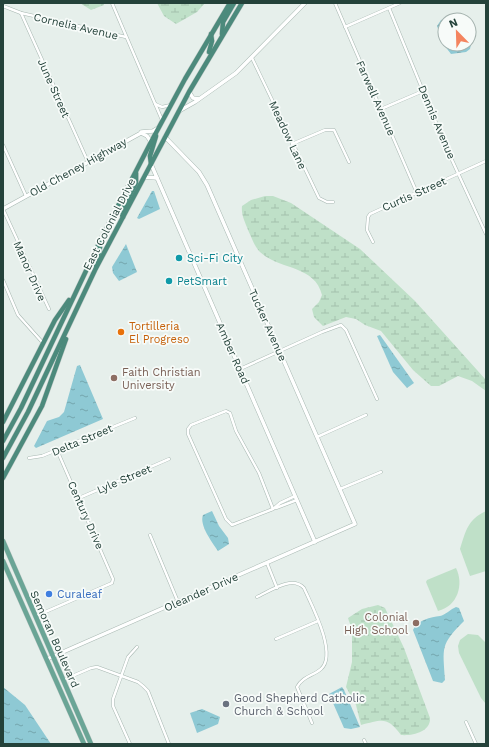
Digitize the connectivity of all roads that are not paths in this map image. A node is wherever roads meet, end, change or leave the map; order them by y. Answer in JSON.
{"nodes":[{"id":1,"x":112,"y":3,"type":"edge"},
{"id":2,"x":230,"y":3,"type":"edge"},
{"id":3,"x":234,"y":3,"type":"edge"},
{"id":4,"x":242,"y":3,"type":"edge"},
{"id":5,"x":305,"y":3,"type":"edge"},
{"id":6,"x":335,"y":3,"type":"edge"},
{"id":7,"x":400,"y":3,"type":"edge"},
{"id":8,"x":3,"y":6,"type":"edge"},
{"id":9,"x":389,"y":8,"type":"junction"},
{"id":10,"x":21,"y":13,"type":"junction"},
{"id":11,"x":345,"y":27,"type":"junction"},
{"id":12,"x":211,"y":34,"type":"junction"},
{"id":13,"x":222,"y":35,"type":"junction"},
{"id":14,"x":126,"y":37,"type":"junction"},
{"id":15,"x":252,"y":58,"type":"junction"},
{"id":16,"x":205,"y":64,"type":"junction"},
{"id":17,"x":423,"y":91,"type":"junction"},
{"id":18,"x":189,"y":92,"type":"junction"},
{"id":19,"x":199,"y":99,"type":"junction"},
{"id":20,"x":155,"y":103,"type":"junction"},
{"id":21,"x":171,"y":105,"type":"junction"},
{"id":22,"x":381,"y":109,"type":"junction"},
{"id":23,"x":178,"y":111,"type":"junction"},
{"id":24,"x":160,"y":124,"type":"junction"},
{"id":25,"x":141,"y":132,"type":"junction"},
{"id":26,"x":165,"y":137,"type":"junction"},
{"id":27,"x":151,"y":142,"type":"junction"},
{"id":28,"x":292,"y":144,"type":"junction"},
{"id":29,"x":3,"y":145,"type":"edge"},
{"id":30,"x":486,"y":161,"type":"edge"},
{"id":31,"x":88,"y":162,"type":"junction"},
{"id":32,"x":349,"y":162,"type":"dead end"},
{"id":33,"x":151,"y":164,"type":"junction"},
{"id":34,"x":136,"y":172,"type":"junction"},
{"id":35,"x":459,"y":173,"type":"junction"},
{"id":36,"x":144,"y":177,"type":"junction"},
{"id":37,"x":157,"y":178,"type":"junction"},
{"id":38,"x":417,"y":193,"type":"junction"},
{"id":39,"x":26,"y":196,"type":"junction"},
{"id":40,"x":333,"y":202,"type":"dead end"},
{"id":41,"x":3,"y":209,"type":"edge"},
{"id":42,"x":123,"y":217,"type":"junction"},
{"id":43,"x":486,"y":234,"type":"edge"},
{"id":44,"x":103,"y":235,"type":"junction"},
{"id":45,"x":374,"y":242,"type":"dead end"},
{"id":46,"x":95,"y":270,"type":"junction"},
{"id":47,"x":3,"y":280,"type":"edge"},
{"id":48,"x":76,"y":291,"type":"junction"},
{"id":49,"x":49,"y":309,"type":"dead end"},
{"id":50,"x":70,"y":324,"type":"junction"},
{"id":51,"x":43,"y":343,"type":"junction"},
{"id":52,"x":279,"y":352,"type":"junction"},
{"id":53,"x":240,"y":369,"type":"junction"},
{"id":54,"x":377,"y":399,"type":"dead end"},
{"id":55,"x":366,"y":416,"type":"dead end"},
{"id":56,"x":135,"y":418,"type":"dead end"},
{"id":57,"x":3,"y":422,"type":"edge"},
{"id":58,"x":317,"y":437,"type":"junction"},
{"id":59,"x":3,"y":441,"type":"edge"},
{"id":60,"x":57,"y":450,"type":"junction"},
{"id":61,"x":3,"y":458,"type":"edge"},
{"id":62,"x":29,"y":458,"type":"dead end"},
{"id":63,"x":169,"y":459,"type":"dead end"},
{"id":64,"x":9,"y":469,"type":"junction"},
{"id":65,"x":3,"y":471,"type":"edge"},
{"id":66,"x":381,"y":472,"type":"dead end"},
{"id":67,"x":3,"y":478,"type":"edge"},
{"id":68,"x":340,"y":490,"type":"junction"},
{"id":69,"x":79,"y":498,"type":"junction"},
{"id":70,"x":296,"y":498,"type":"junction"},
{"id":71,"x":273,"y":509,"type":"junction"},
{"id":72,"x":355,"y":524,"type":"joint"},
{"id":73,"x":150,"y":535,"type":"dead end"},
{"id":74,"x":3,"y":541,"type":"edge"},
{"id":75,"x":315,"y":542,"type":"junction"},
{"id":76,"x":267,"y":563,"type":"junction"},
{"id":77,"x":4,"y":564,"type":"edge"},
{"id":78,"x":278,"y":588,"type":"junction"},
{"id":79,"x":257,"y":596,"type":"dead end"},
{"id":80,"x":178,"y":602,"type":"junction"},
{"id":81,"x":35,"y":616,"type":"junction"},
{"id":82,"x":318,"y":621,"type":"junction"},
{"id":83,"x":276,"y":639,"type":"dead end"},
{"id":84,"x":137,"y":647,"type":"dead end"},
{"id":85,"x":53,"y":656,"type":"junction"},
{"id":86,"x":46,"y":659,"type":"junction"},
{"id":87,"x":120,"y":676,"type":"junction"},
{"id":88,"x":63,"y":680,"type":"junction"},
{"id":89,"x":466,"y":722,"type":"dead end"},
{"id":90,"x":312,"y":723,"type":"dead end"},
{"id":91,"x":364,"y":740,"type":"dead end"},
{"id":92,"x":84,"y":744,"type":"edge"},
{"id":93,"x":91,"y":744,"type":"edge"},
{"id":94,"x":130,"y":744,"type":"edge"},
{"id":95,"x":169,"y":744,"type":"edge"},
{"id":96,"x":366,"y":744,"type":"edge"},
{"id":97,"x":476,"y":744,"type":"edge"}],
"edges":[{"from":1,"to":14,"type":"street"},
{"from":2,"to":12,"type":"highway","name":"East Colonial Drive"},
{"from":3,"to":13,"type":"highway"},
{"from":4,"to":13,"type":"highway","name":"East Colonial Drive"},
{"from":5,"to":15,"type":"street"},
{"from":6,"to":11,"type":"street","name":"Farwell Avenue"},
{"from":7,"to":9,"type":"street"},
{"from":8,"to":10,"type":"street","name":"Cornelia Avenue"},
{"from":9,"to":11,"type":"street"},
{"from":9,"to":17,"type":"street","name":"Dennis Avenue"},
{"from":10,"to":14,"type":"street","name":"Cornelia Avenue"},
{"from":10,"to":31,"type":"street","name":"June Street"},
{"from":11,"to":22,"type":"street","name":"Farwell Avenue"},
{"from":12,"to":16,"type":"highway"},
{"from":12,"to":21,"type":"highway","name":"East Colonial Drive"},
{"from":13,"to":16,"type":"highway","name":"East Colonial Drive"},
{"from":14,"to":20,"type":"street"},
{"from":15,"to":19,"type":"street"},
{"from":15,"to":28,"type":"street","name":"Meadow Lane"},
{"from":16,"to":18,"type":"highway","name":"East Colonial Drive"},
{"from":17,"to":22,"type":"street"},
{"from":17,"to":35,"type":"street","name":"Dennis Avenue"},
{"from":18,"to":19,"type":"street"},
{"from":18,"to":23,"type":"highway","name":"East Colonial Drive"},
{"from":19,"to":23,"type":"street"},
{"from":20,"to":21,"type":"street"},
{"from":20,"to":24,"type":"street"},
{"from":21,"to":24,"type":"highway","name":"East Colonial Drive"},
{"from":22,"to":38,"type":"street","name":"Farwell Avenue"},
{"from":23,"to":26,"type":"highway","name":"East Colonial Drive"},
{"from":24,"to":25,"type":"street","name":"Old Cheney Highway"},
{"from":24,"to":27,"type":"highway","name":"East Colonial Drive"},
{"from":24,"to":33,"type":"highway"},
{"from":25,"to":27,"type":"street"},
{"from":25,"to":31,"type":"street","name":"Old Cheney Highway"},
{"from":26,"to":33,"type":"highway","name":"East Colonial Drive"},
{"from":26,"to":52,"type":"street","name":"Tucker Avenue"},
{"from":27,"to":34,"type":"highway","name":"East Colonial Drive"},
{"from":28,"to":32,"type":"street"},
{"from":28,"to":40,"type":"street","name":"Meadow Lane"},
{"from":29,"to":39,"type":"street"},
{"from":30,"to":35,"type":"street","name":"Curtis Street"},
{"from":31,"to":39,"type":"street","name":"Old Cheney Highway"},
{"from":33,"to":36,"type":"highway","name":"East Colonial Drive"},
{"from":33,"to":37,"type":"street","name":"Amber Road"},
{"from":34,"to":42,"type":"highway"},
{"from":34,"to":44,"type":"highway","name":"East Colonial Drive"},
{"from":35,"to":38,"type":"street","name":"Curtis Street"},
{"from":35,"to":43,"type":"street","name":"Dennis Avenue"},
{"from":36,"to":37,"type":"street"},
{"from":36,"to":42,"type":"highway","name":"East Colonial Drive"},
{"from":37,"to":53,"type":"street","name":"Amber Road"},
{"from":38,"to":45,"type":"street","name":"Curtis Street"},
{"from":39,"to":41,"type":"street","name":"Old Cheney Highway"},
{"from":41,"to":49,"type":"street","name":"Manor Drive"},
{"from":42,"to":46,"type":"highway","name":"East Colonial Drive"},
{"from":44,"to":46,"type":"highway"},
{"from":44,"to":48,"type":"highway","name":"East Colonial Drive"},
{"from":46,"to":50,"type":"highway","name":"East Colonial Drive"},
{"from":47,"to":51,"type":"street"},
{"from":48,"to":51,"type":"highway"},
{"from":48,"to":59,"type":"highway","name":"East Colonial Drive"},
{"from":50,"to":61,"type":"highway","name":"East Colonial Drive"},
{"from":50,"to":64,"type":"highway"},
{"from":51,"to":57,"type":"highway"},
{"from":52,"to":53,"type":"street"},
{"from":52,"to":54,"type":"street"},
{"from":52,"to":58,"type":"street","name":"Tucker Avenue"},
{"from":53,"to":70,"type":"street","name":"Amber Road"},
{"from":55,"to":58,"type":"street"},
{"from":56,"to":60,"type":"street","name":"Delta Street"},
{"from":58,"to":68,"type":"street","name":"Tucker Avenue"},
{"from":60,"to":62,"type":"street","name":"Delta Street"},
{"from":60,"to":69,"type":"street","name":"Century Drive"},
{"from":63,"to":69,"type":"street","name":"Lyle Street"},
{"from":64,"to":65,"type":"highway"},
{"from":64,"to":67,"type":"highway"},
{"from":66,"to":68,"type":"street"},
{"from":68,"to":72,"type":"street","name":"Tucker Avenue"},
{"from":69,"to":81,"type":"street","name":"Century Drive"},
{"from":70,"to":71,"type":"street"},
{"from":70,"to":75,"type":"street","name":"Amber Road"},
{"from":71,"to":71,"type":"street"},
{"from":72,"to":75,"type":"street","name":"Oleander Drive"},
{"from":73,"to":80,"type":"street"},
{"from":74,"to":81,"type":"main road","name":"Semoran Boulevard"},
{"from":75,"to":76,"type":"street","name":"Oleander Drive"},
{"from":76,"to":78,"type":"street"},
{"from":76,"to":80,"type":"street","name":"Oleander Drive"},
{"from":77,"to":86,"type":"main road","name":"Semoran Boulevard"},
{"from":78,"to":79,"type":"street"},
{"from":78,"to":82,"type":"street"},
{"from":80,"to":85,"type":"street","name":"Oleander Drive"},
{"from":81,"to":85,"type":"main road","name":"Semoran Boulevard"},
{"from":82,"to":83,"type":"street"},
{"from":82,"to":90,"type":"street"},
{"from":84,"to":87,"type":"street"},
{"from":85,"to":86,"type":"street","name":"Oleander Drive"},
{"from":85,"to":88,"type":"main road","name":"Semoran Boulevard"},
{"from":86,"to":92,"type":"main road","name":"Semoran Boulevard"},
{"from":87,"to":88,"type":"street"},
{"from":87,"to":94,"type":"street"},
{"from":87,"to":95,"type":"street"},
{"from":88,"to":93,"type":"main road","name":"Semoran Boulevard"},
{"from":89,"to":97,"type":"street"},
{"from":91,"to":96,"type":"street"}]}
